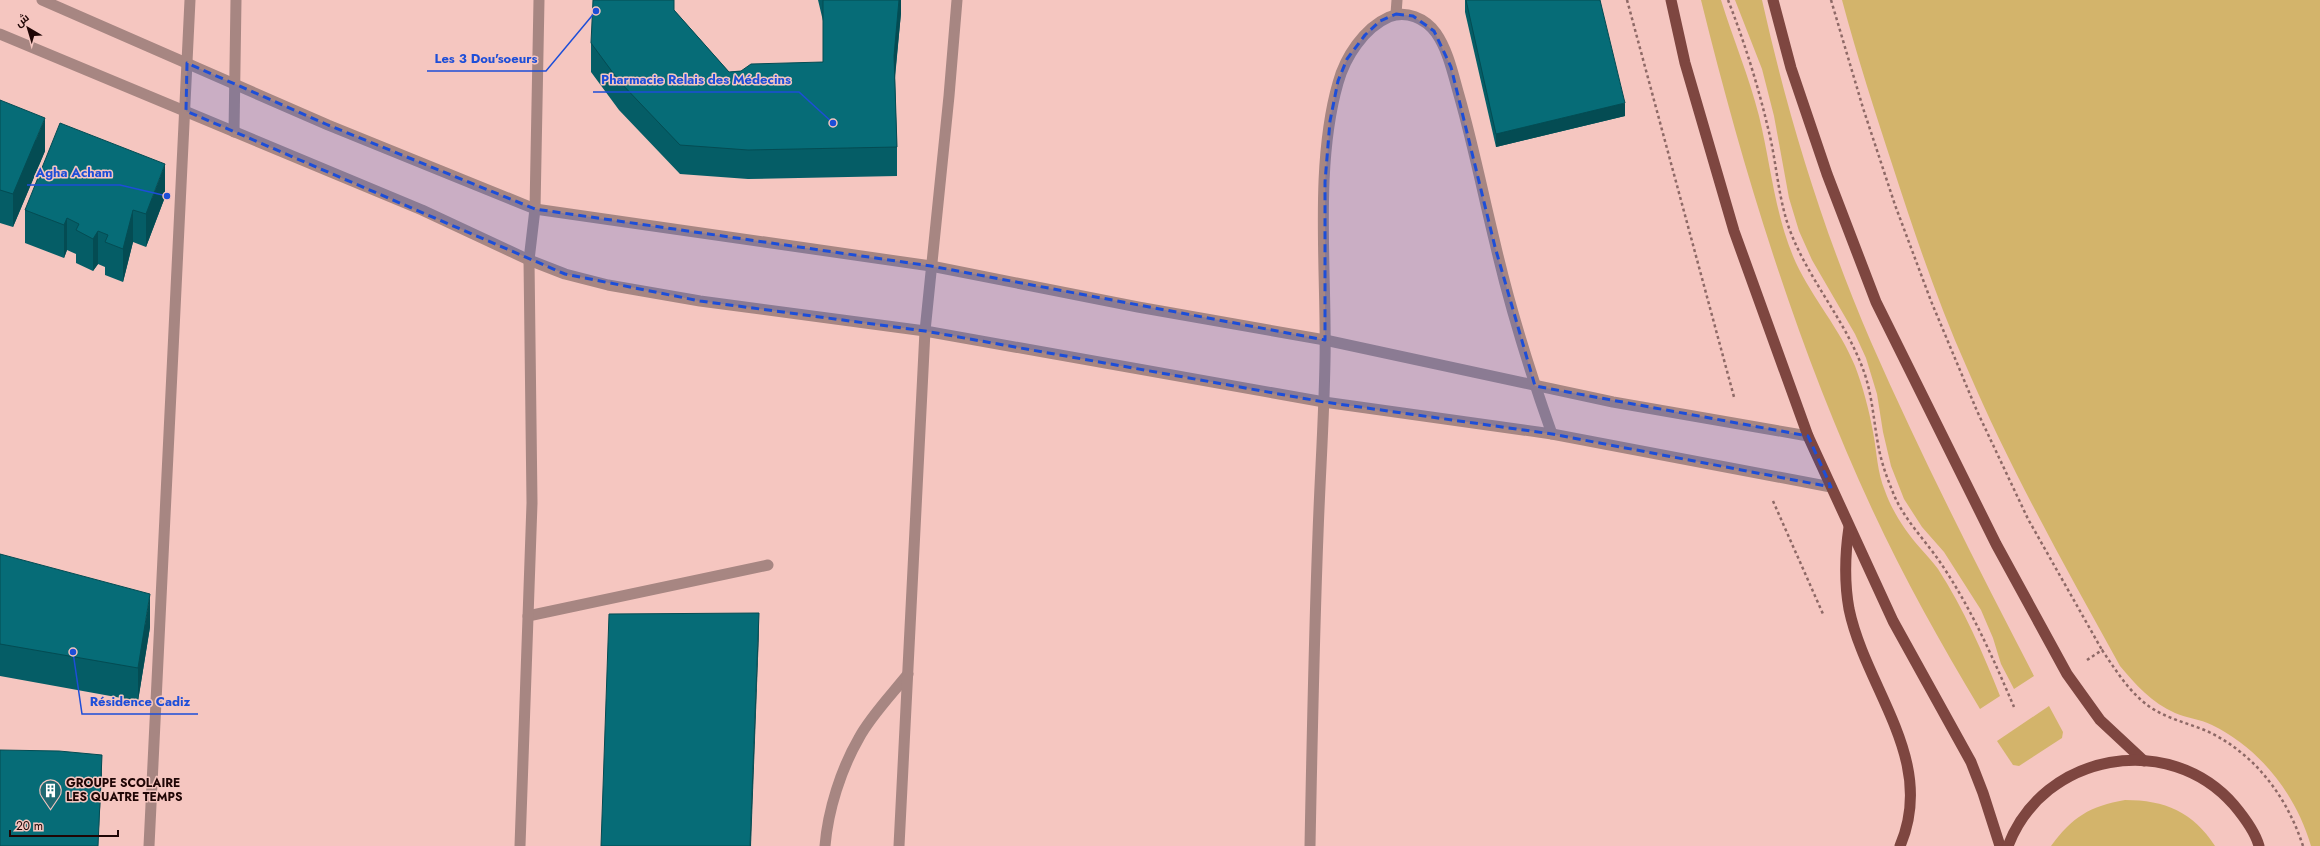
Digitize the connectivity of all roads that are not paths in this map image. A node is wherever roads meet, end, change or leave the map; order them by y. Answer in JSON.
{"nodes":[{"id":1,"x":42,"y":0,"type":"edge"},
{"id":2,"x":190,"y":0,"type":"edge"},
{"id":3,"x":236,"y":0,"type":"edge"},
{"id":4,"x":538,"y":0,"type":"edge"},
{"id":5,"x":957,"y":0,"type":"edge"},
{"id":6,"x":1397,"y":0,"type":"edge"},
{"id":7,"x":1671,"y":0,"type":"edge"},
{"id":8,"x":1773,"y":0,"type":"edge"},
{"id":9,"x":1396,"y":14,"type":"junction"},
{"id":10,"x":0,"y":34,"type":"edge"},
{"id":11,"x":187,"y":63,"type":"junction"},
{"id":12,"x":235,"y":85,"type":"junction"},
{"id":13,"x":186,"y":111,"type":"junction"},
{"id":14,"x":234,"y":132,"type":"junction"},
{"id":15,"x":535,"y":209,"type":"junction"},
{"id":16,"x":529,"y":260,"type":"junction"},
{"id":17,"x":931,"y":266,"type":"junction"},
{"id":18,"x":926,"y":331,"type":"junction"},
{"id":19,"x":1325,"y":340,"type":"junction"},
{"id":20,"x":1535,"y":386,"type":"junction"},
{"id":21,"x":1324,"y":402,"type":"junction"},
{"id":22,"x":1552,"y":434,"type":"junction"},
{"id":23,"x":1808,"y":436,"type":"junction"},
{"id":24,"x":1831,"y":487,"type":"junction"},
{"id":25,"x":1849,"y":526,"type":"junction"},
{"id":26,"x":768,"y":565,"type":"dead end"},
{"id":27,"x":528,"y":616,"type":"junction"},
{"id":28,"x":908,"y":674,"type":"junction"},
{"id":29,"x":2144,"y":761,"type":"junction"},
{"id":30,"x":149,"y":846,"type":"edge"},
{"id":31,"x":520,"y":846,"type":"edge"},
{"id":32,"x":825,"y":846,"type":"edge"},
{"id":33,"x":899,"y":846,"type":"edge"},
{"id":34,"x":1310,"y":846,"type":"edge"},
{"id":35,"x":1900,"y":846,"type":"edge"},
{"id":36,"x":2000,"y":846,"type":"edge"},
{"id":37,"x":2008,"y":846,"type":"edge"},
{"id":38,"x":2260,"y":846,"type":"edge"}],
"edges":[{"from":1,"to":11,"type":"street"},
{"from":2,"to":11,"type":"street"},
{"from":3,"to":12,"type":"street"},
{"from":4,"to":15,"type":"street"},
{"from":5,"to":17,"type":"street"},
{"from":6,"to":9,"type":"street"},
{"from":7,"to":23,"type":"main road"},
{"from":8,"to":29,"type":"main road"},
{"from":9,"to":19,"type":"street"},
{"from":9,"to":20,"type":"street"},
{"from":10,"to":13,"type":"street"},
{"from":11,"to":12,"type":"street"},
{"from":11,"to":13,"type":"street"},
{"from":12,"to":14,"type":"street"},
{"from":12,"to":15,"type":"street"},
{"from":13,"to":14,"type":"street"},
{"from":13,"to":30,"type":"street"},
{"from":14,"to":16,"type":"street"},
{"from":15,"to":16,"type":"street"},
{"from":15,"to":17,"type":"street"},
{"from":16,"to":18,"type":"street"},
{"from":16,"to":27,"type":"street"},
{"from":17,"to":18,"type":"street"},
{"from":17,"to":19,"type":"street"},
{"from":18,"to":21,"type":"street"},
{"from":18,"to":28,"type":"street"},
{"from":19,"to":20,"type":"street"},
{"from":19,"to":21,"type":"street"},
{"from":20,"to":22,"type":"street"},
{"from":20,"to":23,"type":"street"},
{"from":21,"to":22,"type":"street"},
{"from":21,"to":34,"type":"street"},
{"from":22,"to":24,"type":"street"},
{"from":23,"to":24,"type":"main road"},
{"from":24,"to":25,"type":"main road"},
{"from":25,"to":35,"type":"main road"},
{"from":25,"to":36,"type":"main road"},
{"from":26,"to":27,"type":"street"},
{"from":27,"to":31,"type":"street"},
{"from":28,"to":32,"type":"street"},
{"from":28,"to":33,"type":"street"},
{"from":29,"to":37,"type":"main road"},
{"from":29,"to":38,"type":"main road"}]}
